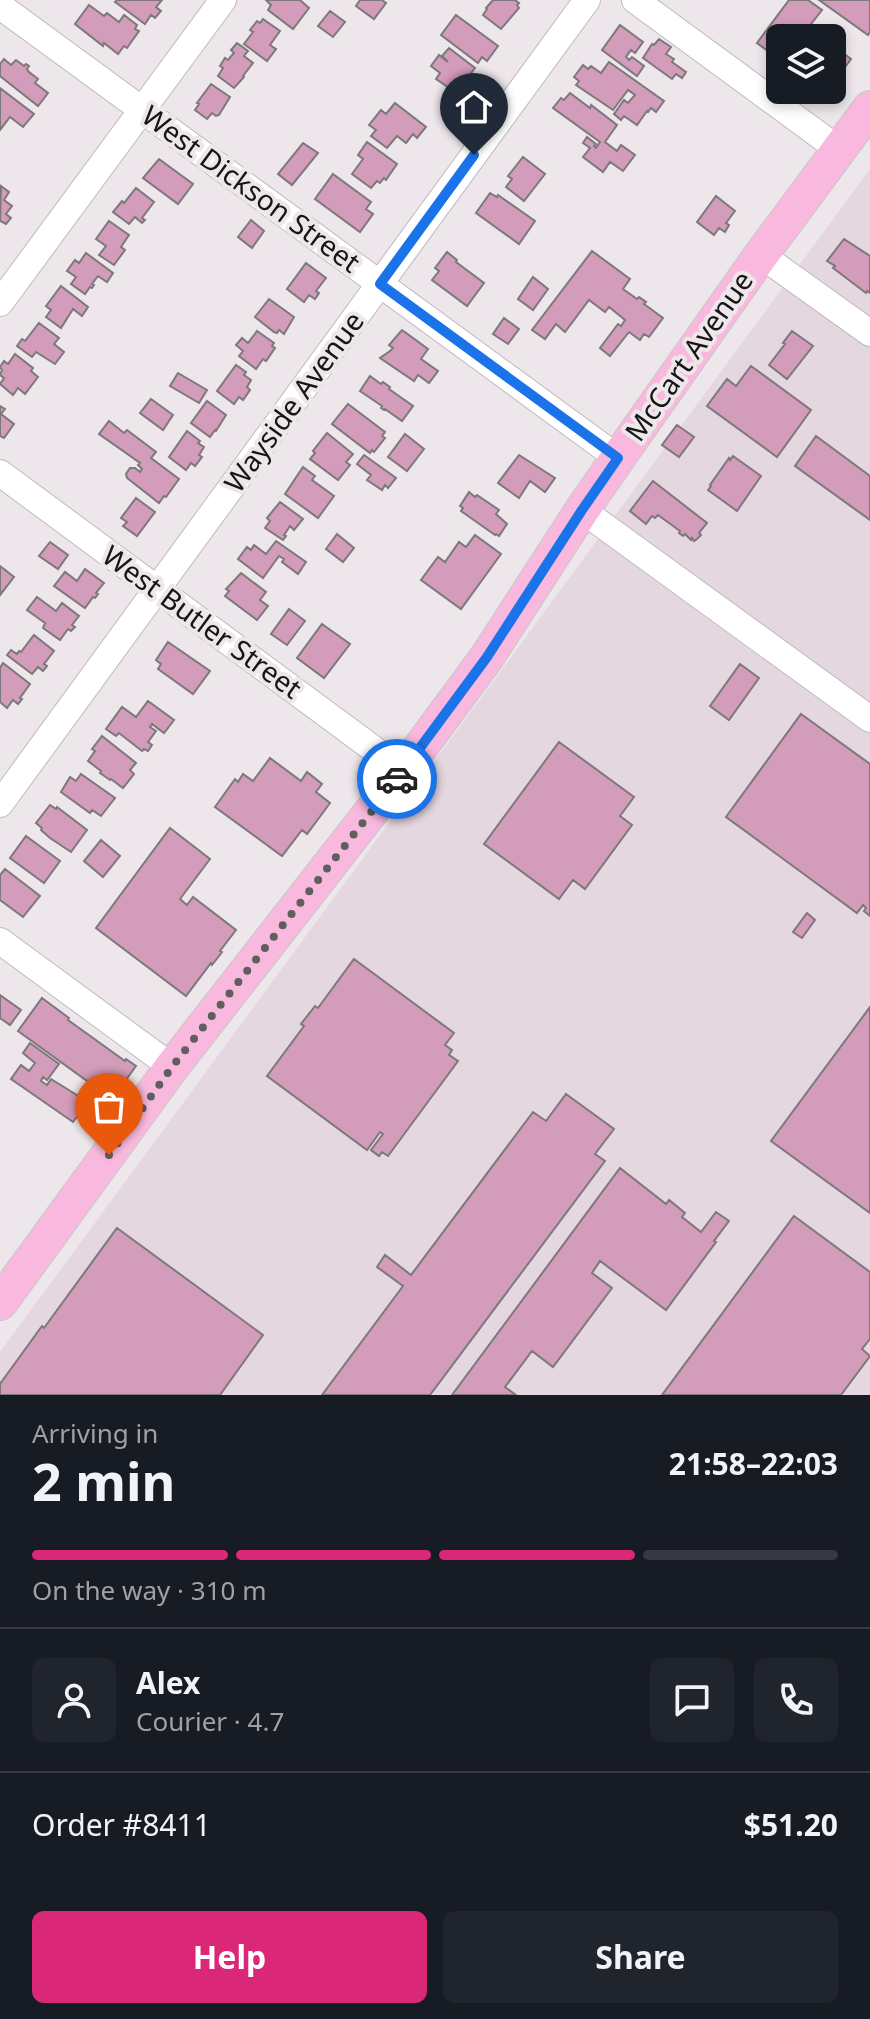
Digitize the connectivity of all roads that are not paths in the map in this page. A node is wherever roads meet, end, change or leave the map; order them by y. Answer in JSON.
{"nodes":[{"id":1,"x":223,"y":0,"type":"edge"},
{"id":2,"x":587,"y":0,"type":"edge"},
{"id":3,"x":635,"y":0,"type":"edge"},
{"id":4,"x":0,"y":6,"type":"edge"},
{"id":5,"x":870,"y":108,"type":"edge"},
{"id":6,"x":142,"y":110,"type":"junction"},
{"id":7,"x":838,"y":149,"type":"junction"},
{"id":8,"x":761,"y":255,"type":"junction"},
{"id":9,"x":380,"y":284,"type":"junction"},
{"id":10,"x":0,"y":303,"type":"edge"},
{"id":11,"x":870,"y":333,"type":"edge"},
{"id":12,"x":618,"y":458,"type":"junction"},
{"id":13,"x":0,"y":473,"type":"edge"},
{"id":14,"x":582,"y":510,"type":"junction"},
{"id":15,"x":157,"y":589,"type":"junction"},
{"id":16,"x":870,"y":719,"type":"edge"},
{"id":17,"x":406,"y":767,"type":"junction"},
{"id":18,"x":0,"y":804,"type":"edge"},
{"id":19,"x":0,"y":941,"type":"edge"},
{"id":20,"x":172,"y":1067,"type":"junction"},
{"id":21,"x":0,"y":1303,"type":"edge"}],
"edges":[{"from":1,"to":6,"type":"street"},
{"from":2,"to":9,"type":"street","name":"Wayside Avenue"},
{"from":3,"to":7,"type":"street"},
{"from":4,"to":6,"type":"street","name":"West Dickson Street"},
{"from":5,"to":7,"type":"main road","name":"McCart Avenue"},
{"from":6,"to":9,"type":"street","name":"West Dickson Street"},
{"from":6,"to":10,"type":"street"},
{"from":7,"to":8,"type":"main road","name":"McCart Avenue"},
{"from":8,"to":11,"type":"street"},
{"from":8,"to":12,"type":"main road","name":"McCart Avenue"},
{"from":9,"to":12,"type":"street","name":"West Dickson Street"},
{"from":9,"to":15,"type":"street","name":"Wayside Avenue"},
{"from":12,"to":14,"type":"main road","name":"McCart Avenue"},
{"from":13,"to":15,"type":"street","name":"West Butler Street"},
{"from":14,"to":16,"type":"street"},
{"from":14,"to":17,"type":"main road","name":"McCart Avenue"},
{"from":15,"to":17,"type":"street","name":"West Butler Street"},
{"from":15,"to":18,"type":"street","name":"Wayside Avenue"},
{"from":17,"to":20,"type":"main road","name":"McCart Avenue"},
{"from":19,"to":20,"type":"street"},
{"from":20,"to":21,"type":"main road","name":"McCart Avenue"}]}
